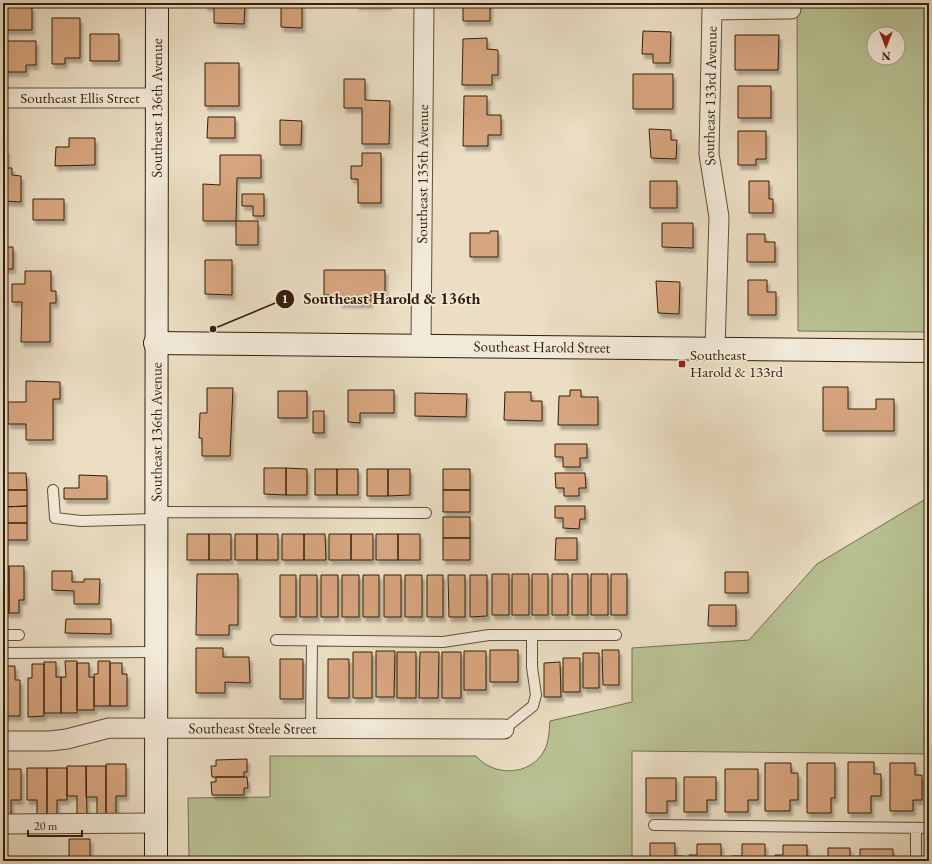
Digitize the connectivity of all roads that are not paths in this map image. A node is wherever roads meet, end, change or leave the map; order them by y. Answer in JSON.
{"nodes":[{"id":1,"x":157,"y":3,"type":"edge"},
{"id":2,"x":424,"y":3,"type":"edge"},
{"id":3,"x":791,"y":9,"type":"dead end"},
{"id":4,"x":3,"y":98,"type":"edge"},
{"id":5,"x":157,"y":98,"type":"junction"},
{"id":6,"x":155,"y":343,"type":"junction"},
{"id":7,"x":422,"y":346,"type":"junction"},
{"id":8,"x":715,"y":349,"type":"junction"},
{"id":9,"x":929,"y":351,"type":"edge"},
{"id":10,"x":53,"y":490,"type":"dead end"},
{"id":11,"x":426,"y":513,"type":"dead end"},
{"id":12,"x":155,"y":516,"type":"junction"},
{"id":13,"x":3,"y":635,"type":"edge"},
{"id":14,"x":19,"y":635,"type":"dead end"},
{"id":15,"x":616,"y":635,"type":"dead end"},
{"id":16,"x":532,"y":636,"type":"junction"},
{"id":17,"x":276,"y":640,"type":"dead end"},
{"id":18,"x":312,"y":640,"type":"junction"},
{"id":19,"x":156,"y":652,"type":"junction"},
{"id":20,"x":3,"y":653,"type":"edge"},
{"id":21,"x":156,"y":728,"type":"junction"},
{"id":22,"x":311,"y":729,"type":"junction"},
{"id":23,"x":504,"y":729,"type":"joint"},
{"id":24,"x":3,"y":741,"type":"edge"},
{"id":25,"x":156,"y":823,"type":"junction"},
{"id":26,"x":3,"y":824,"type":"edge"},
{"id":27,"x":654,"y":825,"type":"dead end"},
{"id":28,"x":916,"y":828,"type":"junction"},
{"id":29,"x":929,"y":828,"type":"edge"},
{"id":30,"x":156,"y":861,"type":"edge"},
{"id":31,"x":916,"y":861,"type":"edge"}],
"edges":[{"from":1,"to":5,"type":"street","name":"Southeast 136th Avenue"},
{"from":2,"to":7,"type":"street","name":"Southeast 135th Avenue"},
{"from":3,"to":8,"type":"street","name":"Southeast 133rd Avenue"},
{"from":4,"to":5,"type":"street","name":"Southeast Ellis Street"},
{"from":5,"to":6,"type":"street","name":"Southeast 136th Avenue"},
{"from":6,"to":7,"type":"street","name":"Southeast Harold Street"},
{"from":6,"to":12,"type":"street","name":"Southeast 136th Avenue"},
{"from":7,"to":8,"type":"street","name":"Southeast Harold Street"},
{"from":8,"to":9,"type":"street","name":"Southeast Harold Street"},
{"from":10,"to":12,"type":"lane"},
{"from":11,"to":12,"type":"lane"},
{"from":12,"to":19,"type":"street","name":"Southeast 136th Avenue"},
{"from":13,"to":14,"type":"lane"},
{"from":15,"to":16,"type":"lane"},
{"from":16,"to":18,"type":"lane"},
{"from":16,"to":23,"type":"lane"},
{"from":17,"to":18,"type":"lane"},
{"from":18,"to":22,"type":"lane"},
{"from":19,"to":20,"type":"lane"},
{"from":19,"to":21,"type":"street","name":"Southeast 136th Avenue"},
{"from":21,"to":22,"type":"street","name":"Southeast Steele Street"},
{"from":21,"to":24,"type":"street","name":"Southeast Steele Street"},
{"from":21,"to":25,"type":"street","name":"Southeast 136th Avenue"},
{"from":22,"to":23,"type":"street","name":"Southeast Steele Street"},
{"from":25,"to":26,"type":"street"},
{"from":25,"to":30,"type":"street","name":"Southeast 136th Avenue"},
{"from":27,"to":28,"type":"lane"},
{"from":28,"to":29,"type":"lane"},
{"from":28,"to":31,"type":"lane"}]}
